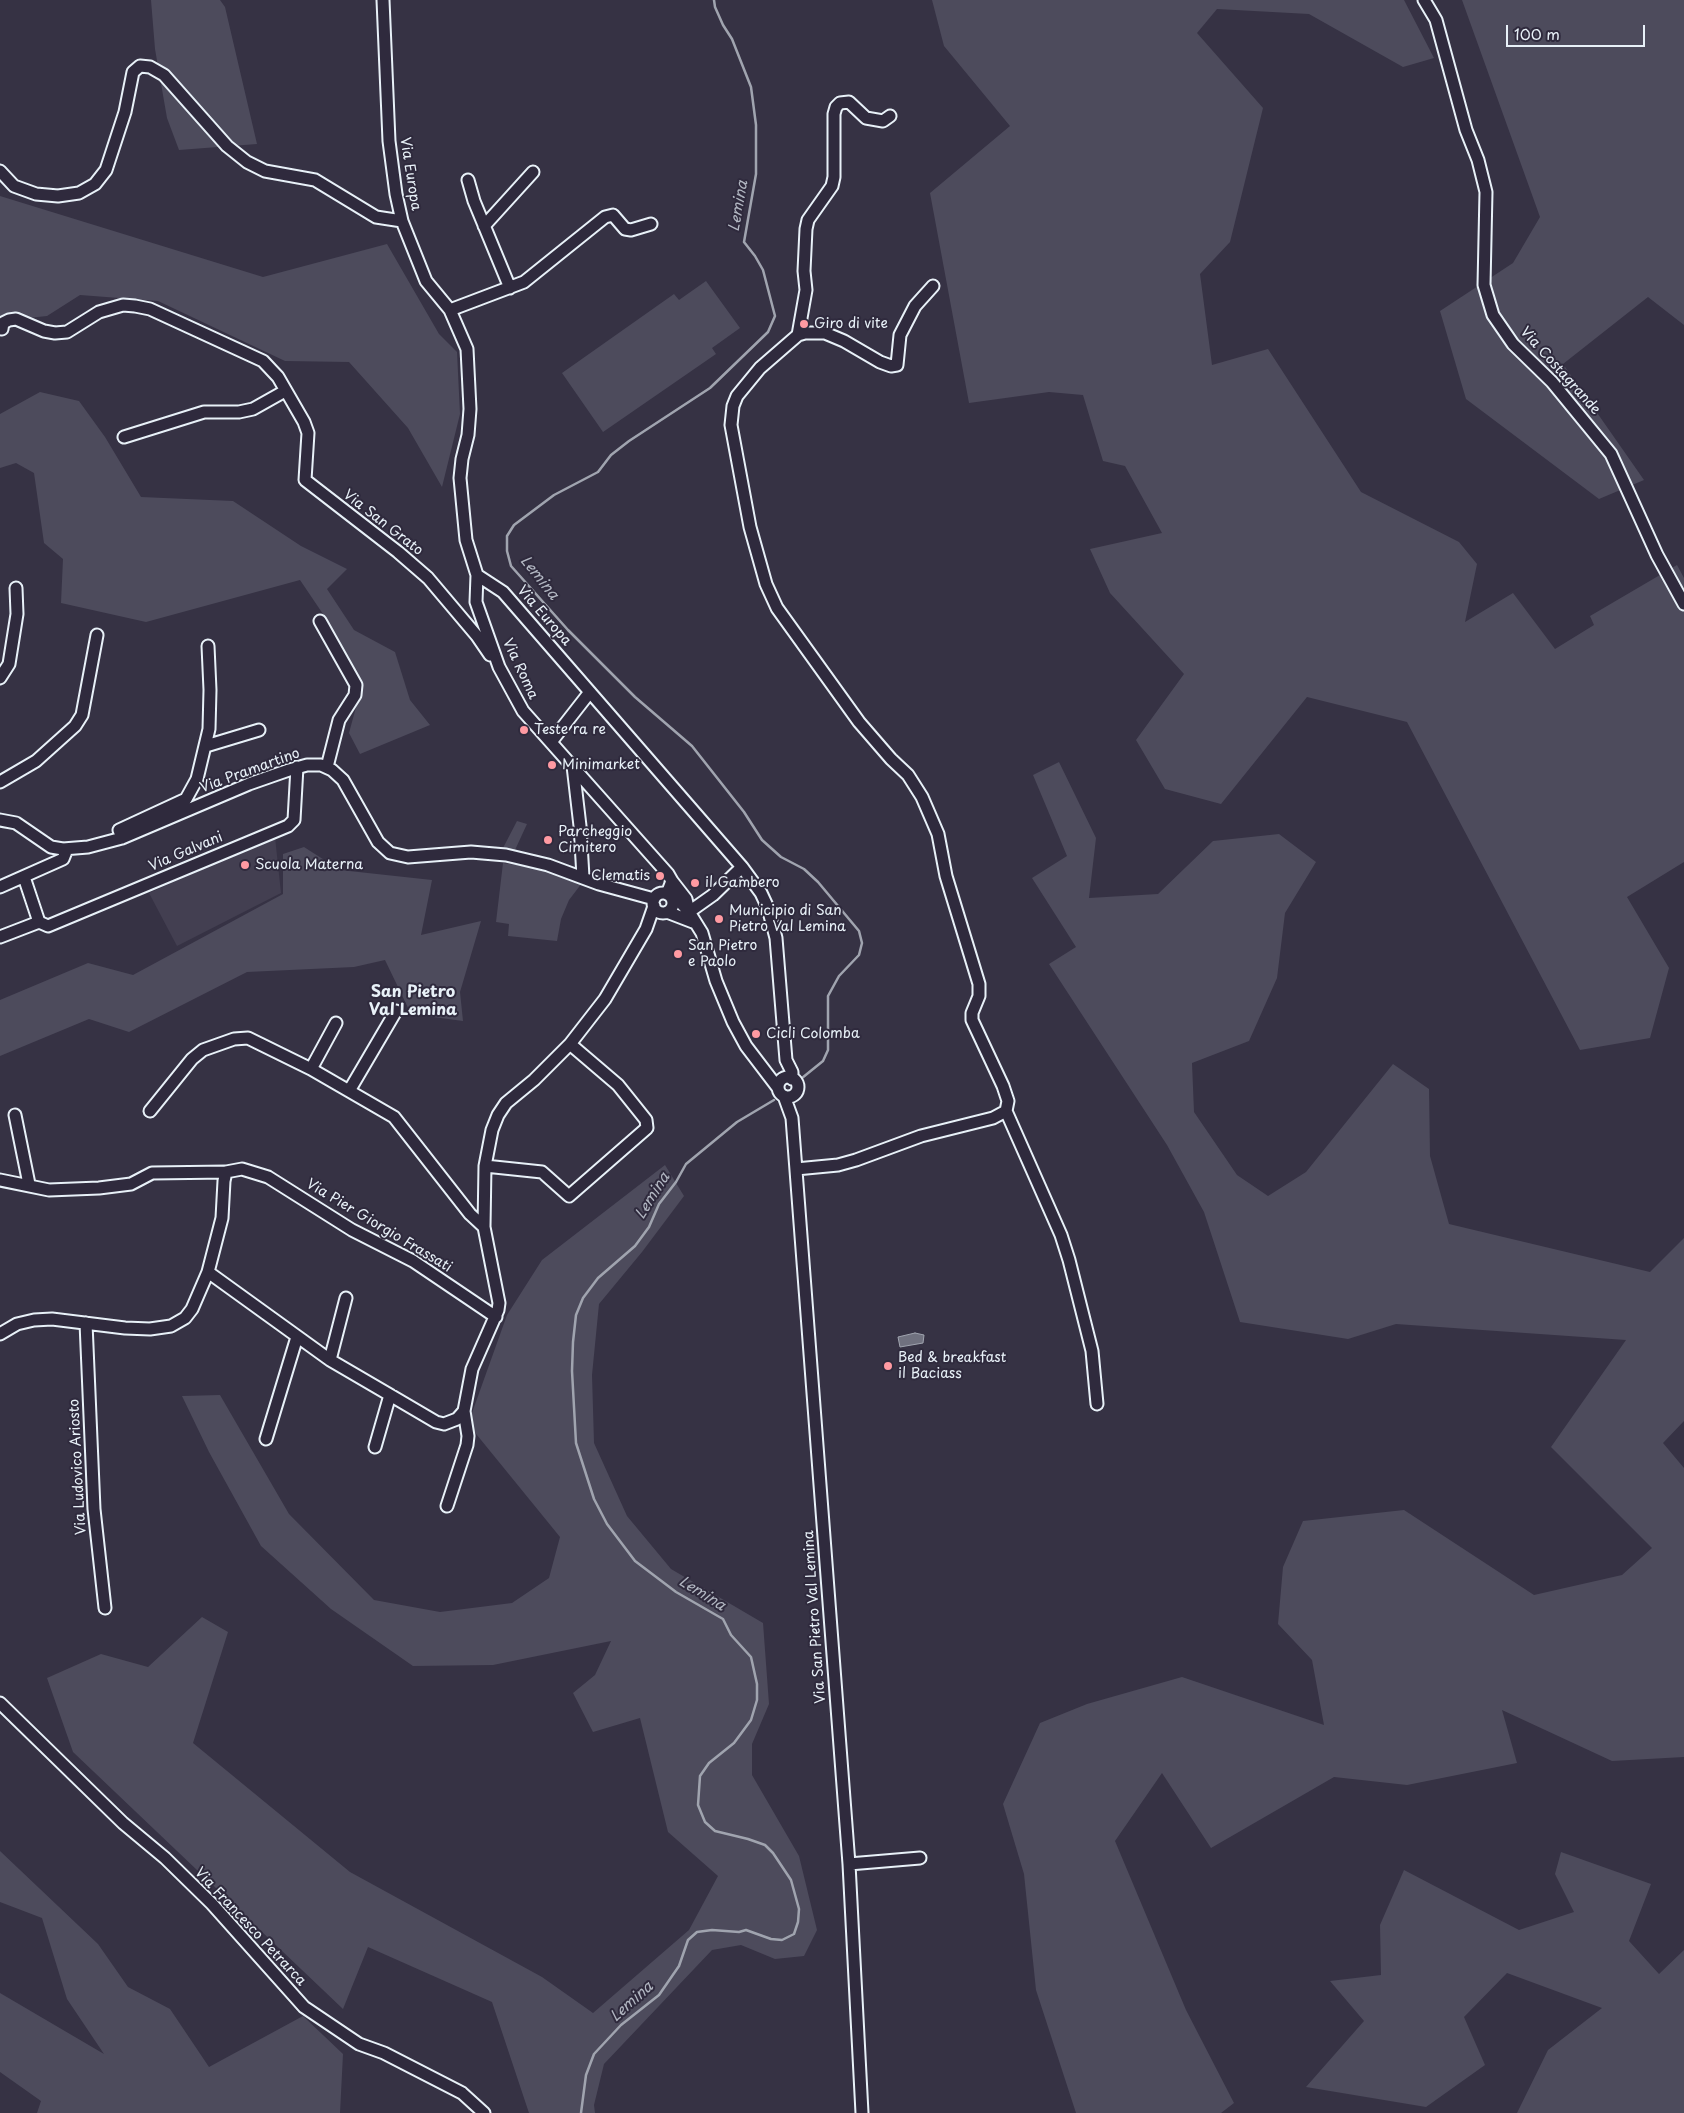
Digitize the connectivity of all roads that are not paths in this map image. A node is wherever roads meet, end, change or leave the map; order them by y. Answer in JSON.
{"nodes":[{"id":1,"x":383,"y":0,"type":"edge"},
{"id":2,"x":1424,"y":0,"type":"edge"},
{"id":3,"x":890,"y":116,"type":"dead end"},
{"id":4,"x":0,"y":171,"type":"edge"},
{"id":5,"x":533,"y":172,"type":"dead end"},
{"id":6,"x":468,"y":180,"type":"dead end"},
{"id":7,"x":402,"y":221,"type":"junction"},
{"id":8,"x":651,"y":224,"type":"dead end"},
{"id":9,"x":484,"y":226,"type":"junction"},
{"id":10,"x":933,"y":286,"type":"dead end"},
{"id":11,"x":510,"y":288,"type":"junction"},
{"id":12,"x":450,"y":310,"type":"junction"},
{"id":13,"x":2,"y":329,"type":"dead end"},
{"id":14,"x":798,"y":335,"type":"junction"},
{"id":15,"x":285,"y":391,"type":"junction"},
{"id":16,"x":124,"y":437,"type":"dead end"},
{"id":17,"x":477,"y":575,"type":"junction"},
{"id":18,"x":16,"y":588,"type":"dead end"},
{"id":19,"x":1684,"y":604,"type":"edge"},
{"id":20,"x":320,"y":621,"type":"dead end"},
{"id":21,"x":97,"y":635,"type":"dead end"},
{"id":22,"x":208,"y":646,"type":"dead end"},
{"id":23,"x":499,"y":667,"type":"junction"},
{"id":24,"x":0,"y":678,"type":"edge"},
{"id":25,"x":590,"y":692,"type":"junction"},
{"id":26,"x":259,"y":730,"type":"dead end"},
{"id":27,"x":551,"y":742,"type":"junction"},
{"id":28,"x":206,"y":746,"type":"junction"},
{"id":29,"x":573,"y":766,"type":"junction"},
{"id":30,"x":297,"y":767,"type":"junction"},
{"id":31,"x":327,"y":767,"type":"junction"},
{"id":32,"x":0,"y":782,"type":"edge"},
{"id":33,"x":0,"y":820,"type":"edge"},
{"id":34,"x":122,"y":838,"type":"junction"},
{"id":35,"x":68,"y":849,"type":"junction"},
{"id":36,"x":742,"y":867,"type":"junction"},
{"id":37,"x":24,"y":877,"type":"junction"},
{"id":38,"x":583,"y":877,"type":"junction"},
{"id":39,"x":670,"y":878,"type":"junction"},
{"id":40,"x":0,"y":887,"type":"edge"},
{"id":41,"x":670,"y":897,"type":"junction"},
{"id":42,"x":659,"y":907,"type":"junction"},
{"id":43,"x":691,"y":917,"type":"junction"},
{"id":44,"x":39,"y":922,"type":"junction"},
{"id":45,"x":0,"y":937,"type":"edge"},
{"id":46,"x":396,"y":1011,"type":"dead end"},
{"id":47,"x":336,"y":1023,"type":"dead end"},
{"id":48,"x":570,"y":1044,"type":"junction"},
{"id":49,"x":311,"y":1068,"type":"junction"},
{"id":50,"x":783,"y":1085,"type":"junction"},
{"id":51,"x":349,"y":1091,"type":"junction"},
{"id":52,"x":150,"y":1111,"type":"dead end"},
{"id":53,"x":1006,"y":1111,"type":"junction"},
{"id":54,"x":15,"y":1115,"type":"dead end"},
{"id":55,"x":792,"y":1118,"type":"junction"},
{"id":56,"x":485,"y":1166,"type":"junction"},
{"id":57,"x":796,"y":1169,"type":"junction"},
{"id":58,"x":226,"y":1172,"type":"junction"},
{"id":59,"x":0,"y":1180,"type":"edge"},
{"id":60,"x":29,"y":1184,"type":"junction"},
{"id":61,"x":484,"y":1226,"type":"junction"},
{"id":62,"x":208,"y":1272,"type":"junction"},
{"id":63,"x":346,"y":1298,"type":"dead end"},
{"id":64,"x":496,"y":1317,"type":"junction"},
{"id":65,"x":86,"y":1323,"type":"junction"},
{"id":66,"x":0,"y":1334,"type":"edge"},
{"id":67,"x":297,"y":1337,"type":"junction"},
{"id":68,"x":330,"y":1360,"type":"junction"},
{"id":69,"x":390,"y":1395,"type":"junction"},
{"id":70,"x":1097,"y":1404,"type":"dead end"},
{"id":71,"x":464,"y":1411,"type":"junction"},
{"id":72,"x":266,"y":1439,"type":"dead end"},
{"id":73,"x":375,"y":1447,"type":"dead end"},
{"id":74,"x":446,"y":1506,"type":"dead end"},
{"id":75,"x":105,"y":1608,"type":"dead end"},
{"id":76,"x":0,"y":1703,"type":"edge"},
{"id":77,"x":920,"y":1858,"type":"dead end"},
{"id":78,"x":849,"y":1864,"type":"junction"},
{"id":79,"x":484,"y":2113,"type":"edge"},
{"id":80,"x":862,"y":2113,"type":"edge"}],
"edges":[{"from":1,"to":7,"type":"street","name":"Via Europa"},
{"from":2,"to":19,"type":"street","name":"Via Costagrande"},
{"from":3,"to":14,"type":"street"},
{"from":4,"to":7,"type":"street"},
{"from":5,"to":9,"type":"street"},
{"from":6,"to":9,"type":"street"},
{"from":7,"to":12,"type":"street","name":"Via Europa"},
{"from":8,"to":11,"type":"street"},
{"from":9,"to":11,"type":"street"},
{"from":10,"to":14,"type":"street"},
{"from":11,"to":12,"type":"street"},
{"from":12,"to":17,"type":"street","name":"Via Europa"},
{"from":13,"to":15,"type":"street","name":"Via San Grato"},
{"from":14,"to":53,"type":"street"},
{"from":15,"to":16,"type":"street"},
{"from":15,"to":23,"type":"street","name":"Via San Grato"},
{"from":17,"to":23,"type":"street","name":"Via Roma"},
{"from":17,"to":25,"type":"street","name":"Via Europa"},
{"from":18,"to":24,"type":"street"},
{"from":20,"to":31,"type":"street"},
{"from":21,"to":32,"type":"street"},
{"from":22,"to":28,"type":"street"},
{"from":23,"to":27,"type":"street","name":"Via Roma"},
{"from":25,"to":27,"type":"street"},
{"from":25,"to":36,"type":"street","name":"Via Europa"},
{"from":26,"to":28,"type":"street"},
{"from":27,"to":29,"type":"street","name":"Via Roma"},
{"from":28,"to":34,"type":"street"},
{"from":29,"to":38,"type":"street"},
{"from":29,"to":39,"type":"street","name":"Via Roma"},
{"from":30,"to":31,"type":"street","name":"Via Pramartino"},
{"from":30,"to":34,"type":"street","name":"Via Pramartino"},
{"from":30,"to":44,"type":"street","name":"Via Galvani"},
{"from":31,"to":38,"type":"street"},
{"from":33,"to":35,"type":"street","name":"Via Pramartino"},
{"from":34,"to":35,"type":"street","name":"Via Pramartino"},
{"from":35,"to":37,"type":"street"},
{"from":36,"to":43,"type":"street"},
{"from":36,"to":50,"type":"street","name":"Via Europa"},
{"from":37,"to":40,"type":"street"},
{"from":37,"to":44,"type":"street"},
{"from":38,"to":42,"type":"street"},
{"from":39,"to":41,"type":"street"},
{"from":39,"to":43,"type":"street","name":"Via Roma"},
{"from":41,"to":42,"type":"street"},
{"from":41,"to":42,"type":"street"},
{"from":41,"to":43,"type":"street"},
{"from":42,"to":43,"type":"street"},
{"from":42,"to":48,"type":"street"},
{"from":43,"to":50,"type":"street"},
{"from":44,"to":45,"type":"street","name":"Via Galvani"},
{"from":46,"to":51,"type":"street"},
{"from":47,"to":49,"type":"street"},
{"from":48,"to":56,"type":"street"},
{"from":48,"to":56,"type":"street"},
{"from":49,"to":51,"type":"street"},
{"from":49,"to":52,"type":"street"},
{"from":50,"to":55,"type":"street","name":"Via San Pietro Val Lemina"},
{"from":50,"to":55,"type":"street","name":"Via San Pietro Val Lemina"},
{"from":51,"to":61,"type":"street"},
{"from":53,"to":57,"type":"street"},
{"from":53,"to":70,"type":"street"},
{"from":54,"to":60,"type":"street"},
{"from":55,"to":57,"type":"street","name":"Via San Pietro Val Lemina"},
{"from":56,"to":61,"type":"street"},
{"from":57,"to":78,"type":"street","name":"Via San Pietro Val Lemina"},
{"from":58,"to":60,"type":"street","name":"Via Pier Giorgio Frassati"},
{"from":58,"to":62,"type":"street"},
{"from":58,"to":64,"type":"street","name":"Via Pier Giorgio Frassati"},
{"from":59,"to":60,"type":"street","name":"Via Pier Giorgio Frassati"},
{"from":61,"to":64,"type":"street"},
{"from":62,"to":65,"type":"street"},
{"from":62,"to":67,"type":"street"},
{"from":63,"to":68,"type":"street"},
{"from":64,"to":71,"type":"street"},
{"from":65,"to":66,"type":"street"},
{"from":65,"to":75,"type":"street","name":"Via Ludovico Ariosto"},
{"from":67,"to":68,"type":"street"},
{"from":67,"to":72,"type":"street"},
{"from":68,"to":69,"type":"street"},
{"from":69,"to":71,"type":"street"},
{"from":69,"to":73,"type":"street"},
{"from":71,"to":74,"type":"street"},
{"from":76,"to":79,"type":"street","name":"Via Francesco Petrarca"},
{"from":77,"to":78,"type":"street"},
{"from":78,"to":80,"type":"street","name":"Via San Pietro Val Lemina"}]}
